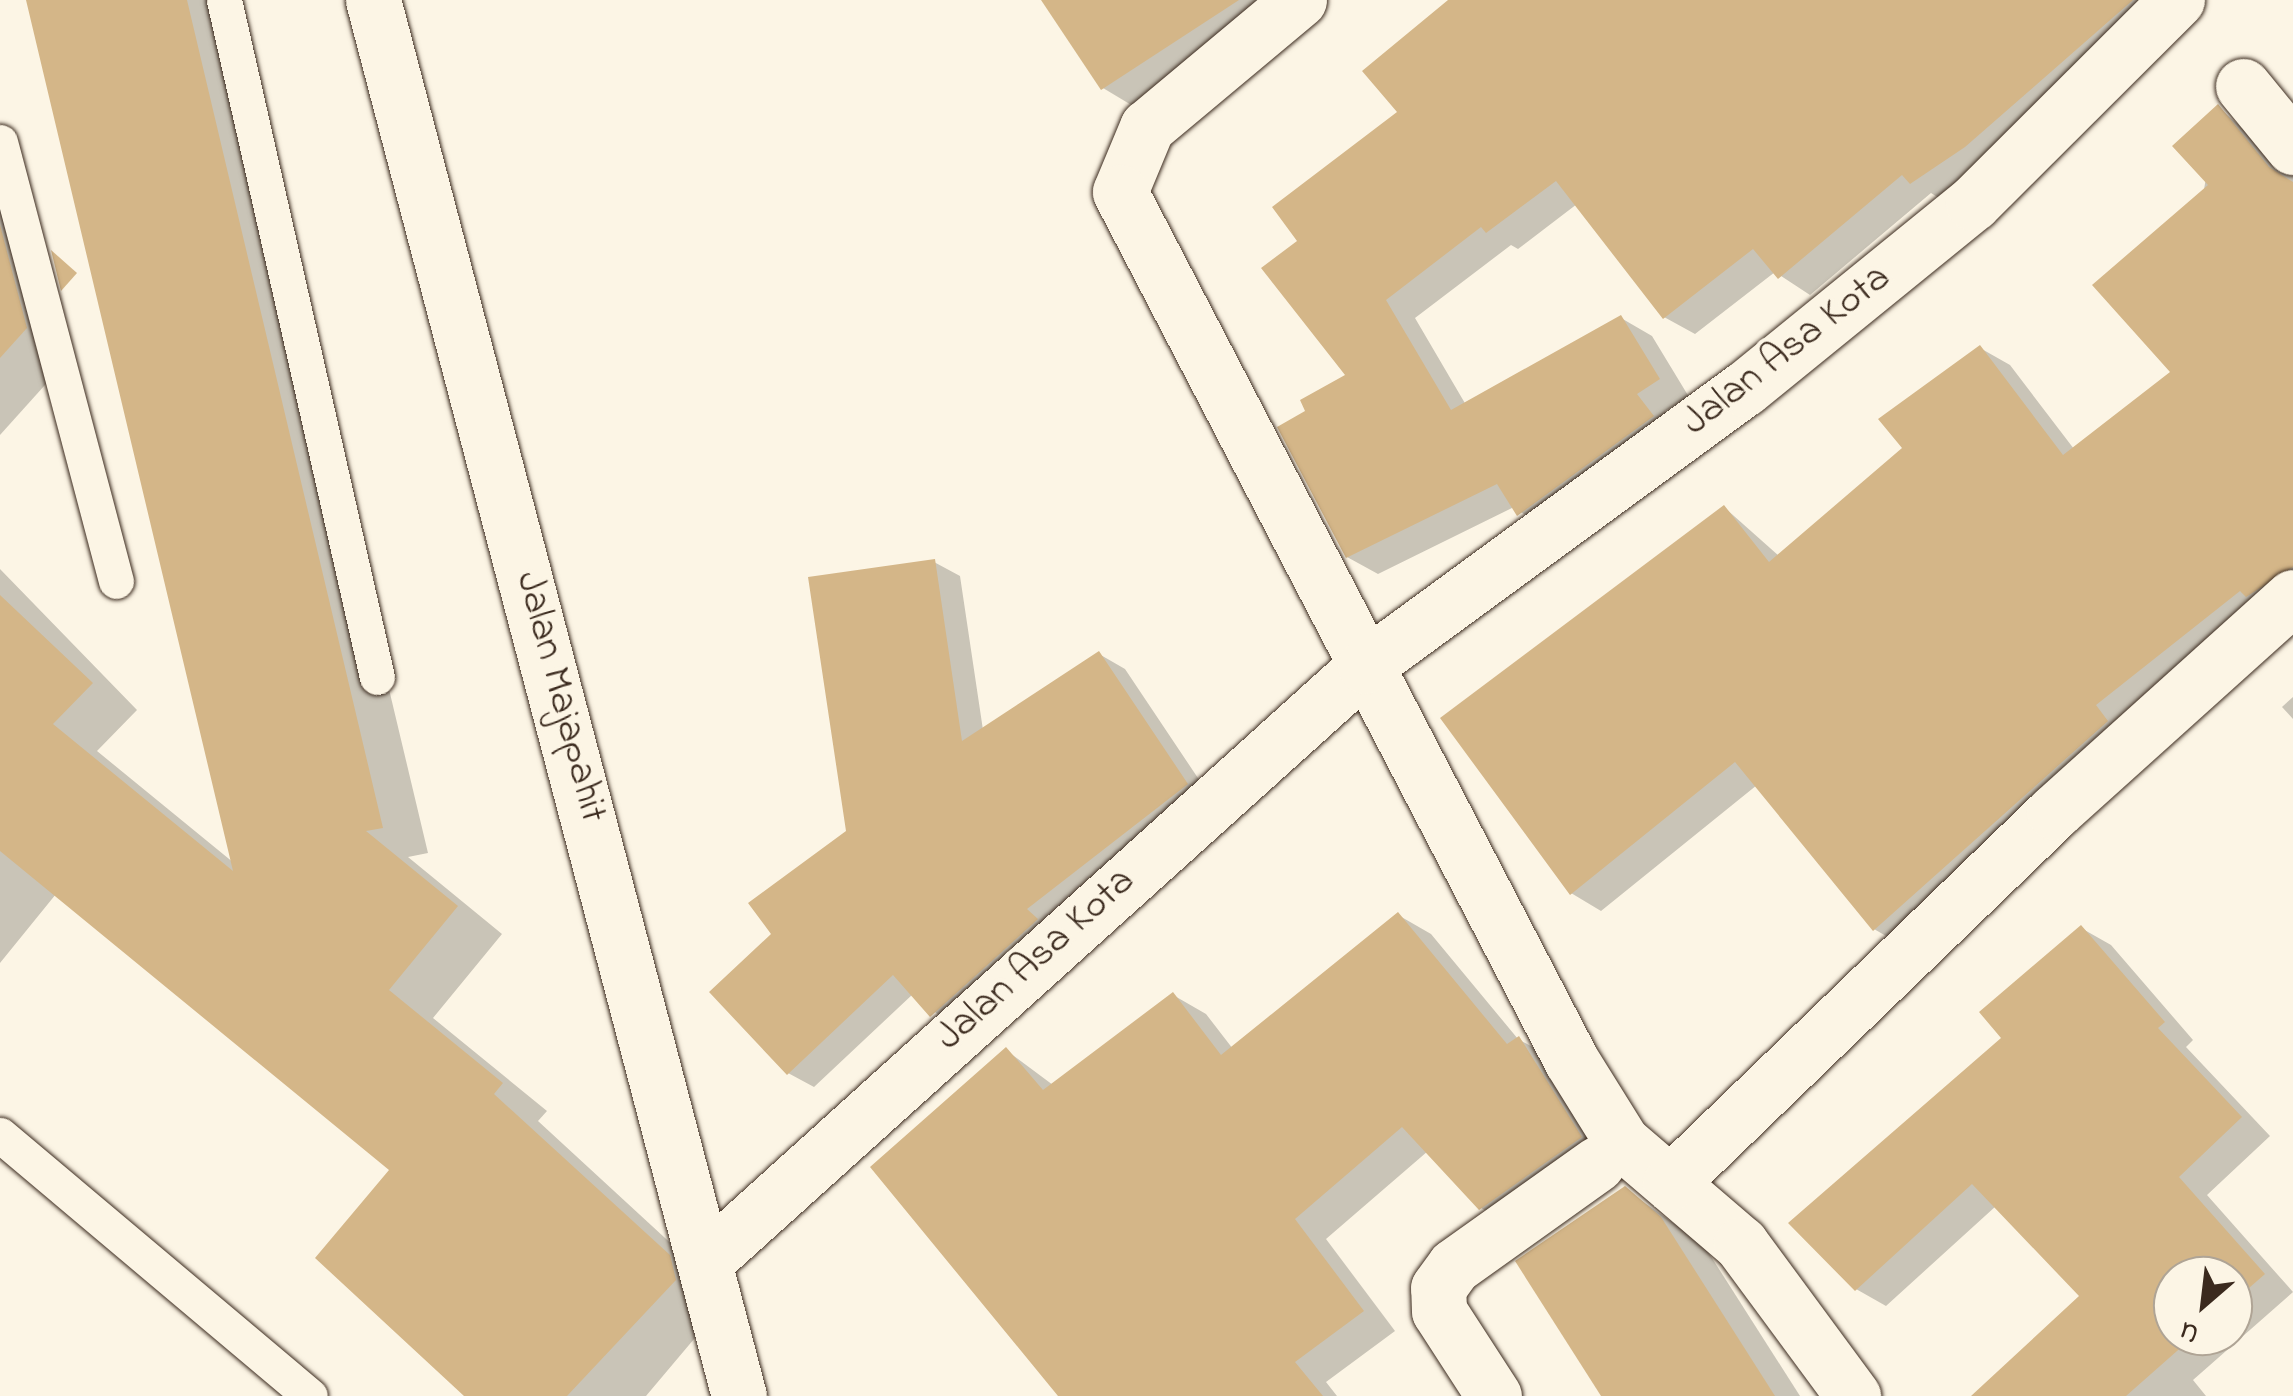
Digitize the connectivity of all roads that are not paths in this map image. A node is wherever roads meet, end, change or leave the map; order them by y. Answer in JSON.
{"nodes":[{"id":1,"x":224,"y":0,"type":"edge"},
{"id":2,"x":373,"y":0,"type":"edge"},
{"id":3,"x":1300,"y":0,"type":"edge"},
{"id":4,"x":2177,"y":0,"type":"edge"},
{"id":5,"x":2243,"y":86,"type":"dead end"},
{"id":6,"x":0,"y":142,"type":"edge"},
{"id":7,"x":2293,"y":147,"type":"edge"},
{"id":8,"x":116,"y":582,"type":"dead end"},
{"id":9,"x":2293,"y":596,"type":"edge"},
{"id":10,"x":1365,"y":666,"type":"junction"},
{"id":11,"x":376,"y":677,"type":"dead end"},
{"id":12,"x":0,"y":1135,"type":"edge"},
{"id":13,"x":1609,"y":1153,"type":"junction"},
{"id":14,"x":1670,"y":1183,"type":"junction"},
{"id":15,"x":710,"y":1257,"type":"junction"},
{"id":16,"x":310,"y":1396,"type":"edge"},
{"id":17,"x":740,"y":1396,"type":"edge"},
{"id":18,"x":1494,"y":1396,"type":"edge"},
{"id":19,"x":1854,"y":1396,"type":"edge"}],
"edges":[{"from":1,"to":11,"type":"lane"},
{"from":2,"to":15,"type":"street","name":"Jalan Majapahit"},
{"from":3,"to":10,"type":"street"},
{"from":4,"to":10,"type":"street","name":"Jalan Asa Kota"},
{"from":5,"to":7,"type":"street"},
{"from":6,"to":8,"type":"lane"},
{"from":9,"to":14,"type":"street"},
{"from":10,"to":13,"type":"street"},
{"from":10,"to":15,"type":"street","name":"Jalan Asa Kota"},
{"from":12,"to":16,"type":"lane"},
{"from":13,"to":14,"type":"street"},
{"from":13,"to":18,"type":"street"},
{"from":14,"to":19,"type":"street"},
{"from":15,"to":17,"type":"street","name":"Jalan Majapahit"}]}
